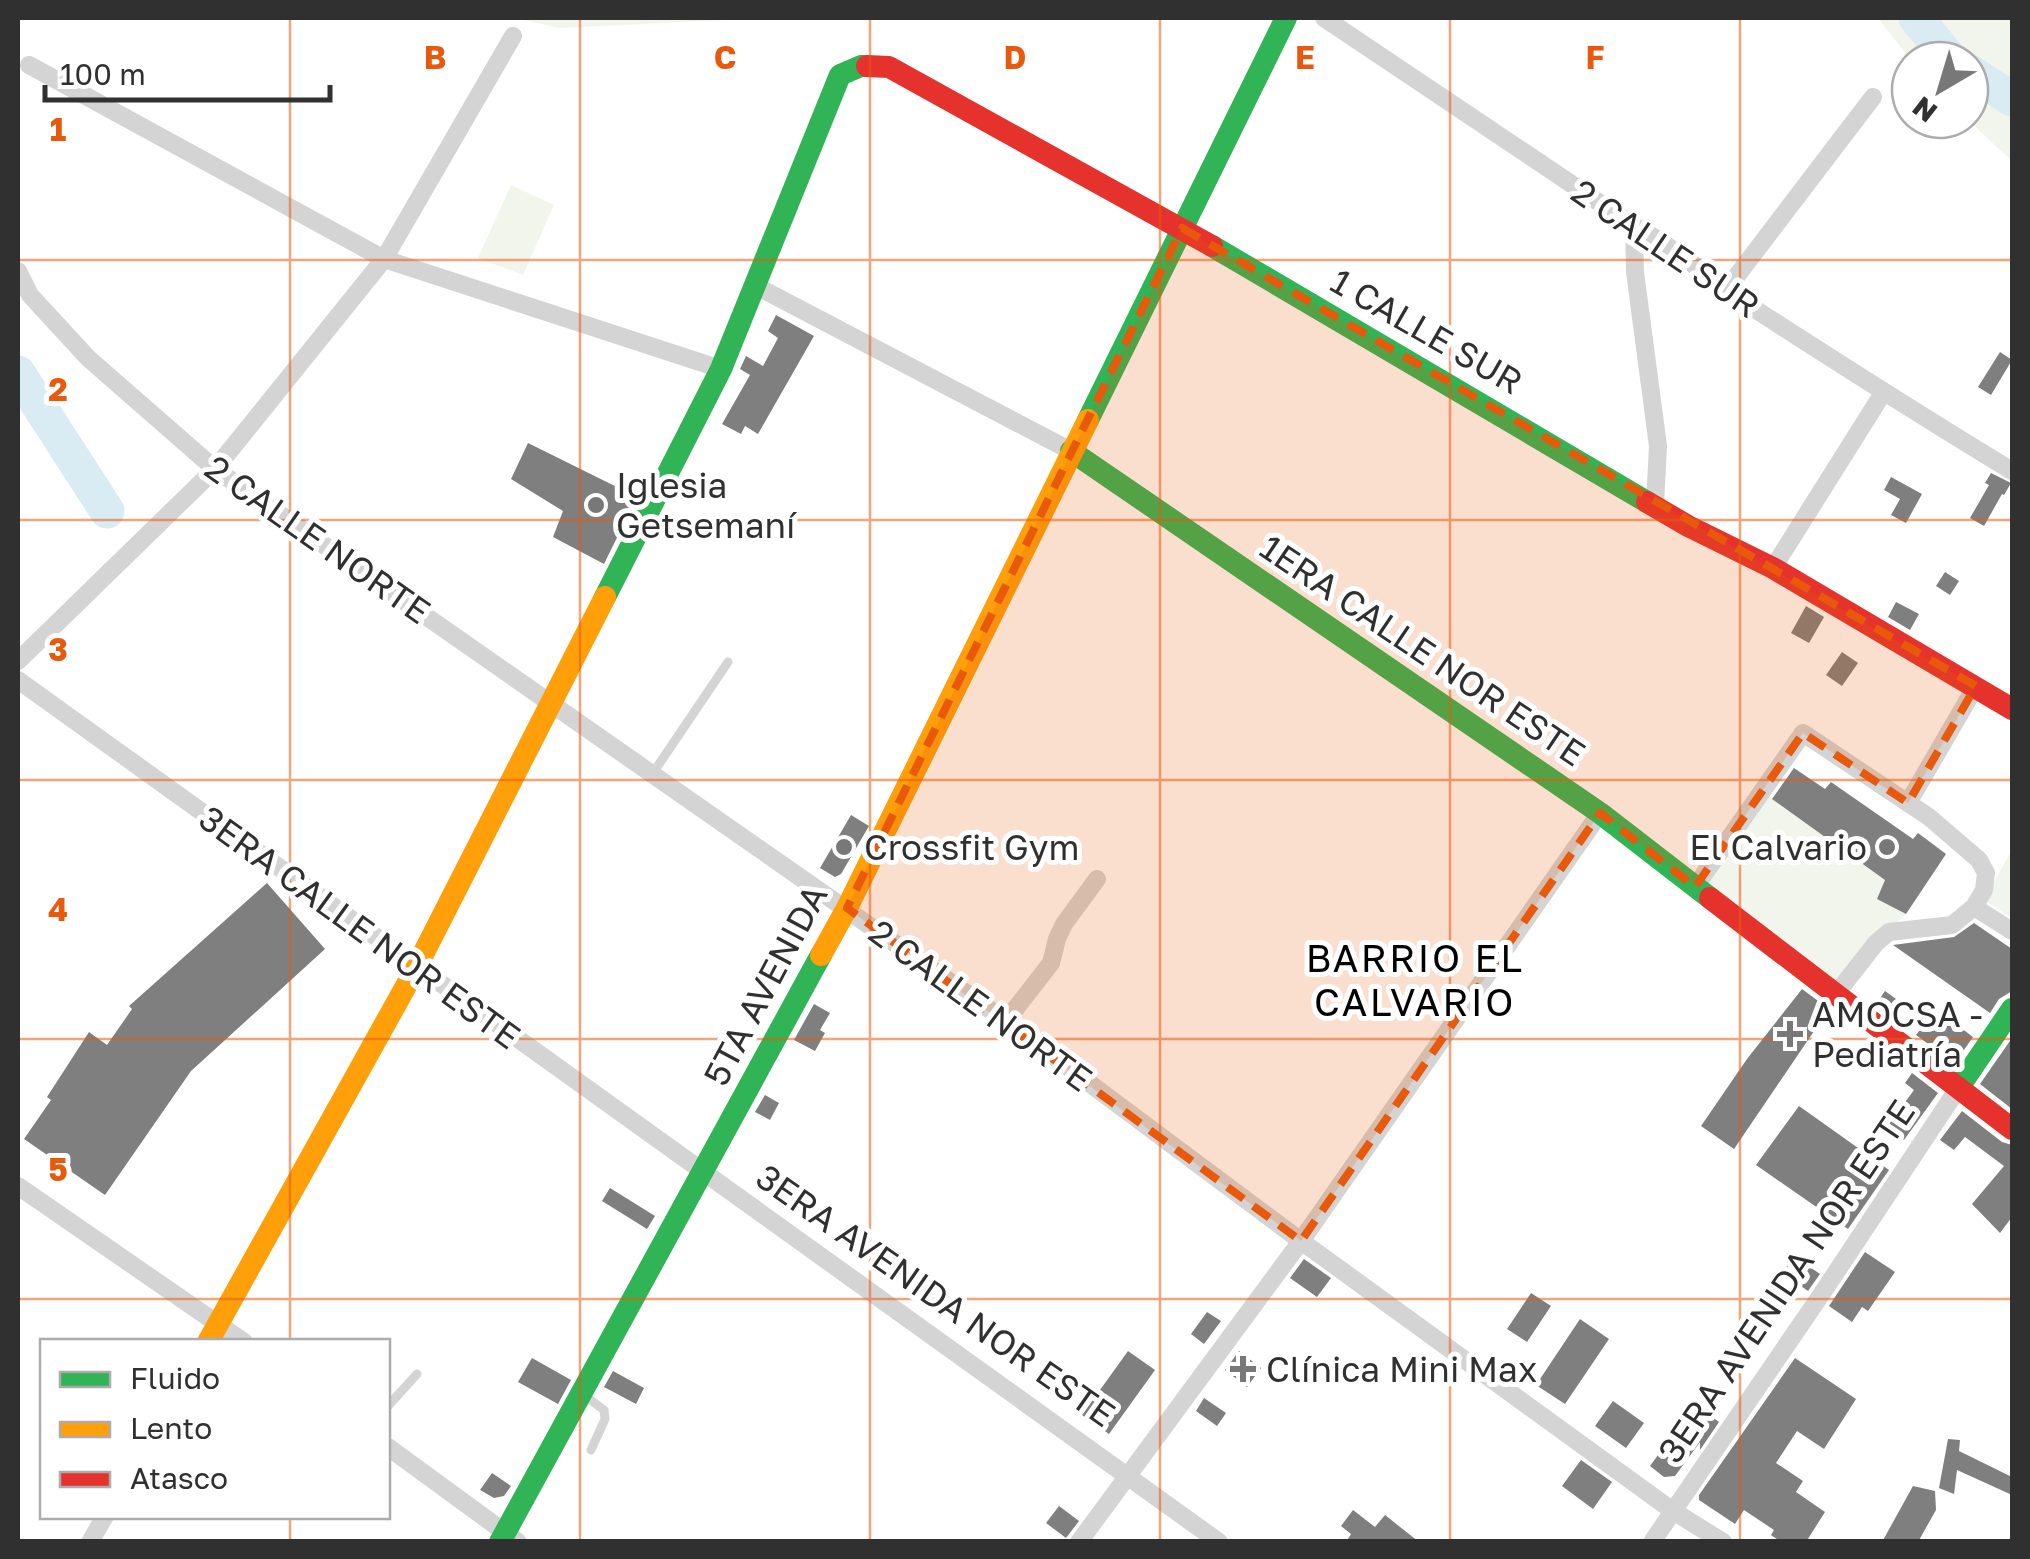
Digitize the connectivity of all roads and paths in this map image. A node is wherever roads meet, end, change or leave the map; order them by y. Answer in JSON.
{"nodes":[{"id":1,"x":1286,"y":18,"type":"edge"},
{"id":2,"x":1324,"y":18,"type":"edge"},
{"id":3,"x":513,"y":36,"type":"dead end"},
{"id":4,"x":29,"y":65,"type":"dead end"},
{"id":5,"x":1874,"y":97,"type":"dead end"},
{"id":6,"x":1634,"y":226,"type":"junction"},
{"id":7,"x":1182,"y":228,"type":"junction"},
{"id":8,"x":384,"y":259,"type":"junction"},
{"id":9,"x":18,"y":271,"type":"edge"},
{"id":10,"x":756,"y":286,"type":"junction"},
{"id":11,"x":1726,"y":290,"type":"junction"},
{"id":12,"x":721,"y":369,"type":"junction"},
{"id":13,"x":1883,"y":393,"type":"junction"},
{"id":14,"x":1070,"y":451,"type":"junction"},
{"id":15,"x":215,"y":468,"type":"junction"},
{"id":16,"x":2012,"y":471,"type":"edge"},
{"id":17,"x":1655,"y":505,"type":"junction"},
{"id":18,"x":1773,"y":568,"type":"junction"},
{"id":19,"x":18,"y":661,"type":"edge"},
{"id":20,"x":728,"y":662,"type":"dead end"},
{"id":21,"x":18,"y":680,"type":"edge"},
{"id":22,"x":1976,"y":686,"type":"junction"},
{"id":23,"x":552,"y":702,"type":"junction"},
{"id":24,"x":2012,"y":709,"type":"edge"},
{"id":25,"x":653,"y":774,"type":"junction"},
{"id":26,"x":1908,"y":804,"type":"junction"},
{"id":27,"x":1600,"y":813,"type":"junction"},
{"id":28,"x":1098,"y":878,"type":"dead end"},
{"id":29,"x":1695,"y":887,"type":"junction"},
{"id":30,"x":1974,"y":907,"type":"junction"},
{"id":31,"x":846,"y":908,"type":"junction"},
{"id":32,"x":2012,"y":931,"type":"edge"},
{"id":33,"x":416,"y":968,"type":"junction"},
{"id":34,"x":1836,"y":994,"type":"junction"},
{"id":35,"x":2012,"y":1010,"type":"edge"},
{"id":36,"x":1006,"y":1021,"type":"junction"},
{"id":37,"x":1959,"y":1087,"type":"junction"},
{"id":38,"x":2012,"y":1129,"type":"edge"},
{"id":39,"x":704,"y":1173,"type":"junction"},
{"id":40,"x":18,"y":1186,"type":"edge"},
{"id":41,"x":1300,"y":1241,"type":"junction"},
{"id":42,"x":214,"y":1332,"type":"edge"},
{"id":43,"x":417,"y":1374,"type":"dead end"},
{"id":44,"x":582,"y":1394,"type":"junction"},
{"id":45,"x":390,"y":1404,"type":"edge"},
{"id":46,"x":390,"y":1449,"type":"edge"},
{"id":47,"x":590,"y":1450,"type":"dead end"},
{"id":48,"x":1128,"y":1475,"type":"junction"},
{"id":49,"x":1672,"y":1511,"type":"junction"},
{"id":50,"x":103,"y":1519,"type":"edge"},
{"id":51,"x":508,"y":1538,"type":"edge"},
{"id":52,"x":90,"y":1542,"type":"edge"},
{"id":53,"x":1078,"y":1542,"type":"edge"},
{"id":54,"x":1220,"y":1542,"type":"edge"},
{"id":55,"x":1652,"y":1542,"type":"edge"},
{"id":56,"x":1723,"y":1542,"type":"edge"}],
"edges":[{"from":1,"to":7,"type":"street","name":"5TA AVENIDA"},
{"from":2,"to":6,"type":"street","name":"2 CALLE SUR"},
{"from":3,"to":8,"type":"street"},
{"from":4,"to":8,"type":"street"},
{"from":5,"to":11,"type":"street"},
{"from":6,"to":11,"type":"street","name":"2 CALLE SUR"},
{"from":6,"to":17,"type":"street"},
{"from":7,"to":10,"type":"street","name":"1 CALLE SUR"},
{"from":7,"to":14,"type":"street","name":"5TA AVENIDA"},
{"from":7,"to":17,"type":"street","name":"1 CALLE SUR"},
{"from":8,"to":12,"type":"street"},
{"from":8,"to":15,"type":"street"},
{"from":9,"to":15,"type":"street","name":"2 CALLE NORTE"},
{"from":10,"to":12,"type":"street"},
{"from":10,"to":14,"type":"street","name":"1ERA CALLE NOR ESTE"},
{"from":11,"to":13,"type":"street","name":"2 CALLE SUR"},
{"from":12,"to":23,"type":"street"},
{"from":13,"to":16,"type":"street","name":"2 CALLE SUR"},
{"from":13,"to":18,"type":"street"},
{"from":14,"to":27,"type":"street","name":"1ERA CALLE NOR ESTE"},
{"from":14,"to":31,"type":"street","name":"5TA AVENIDA"},
{"from":15,"to":19,"type":"street"},
{"from":15,"to":23,"type":"street","name":"2 CALLE NORTE"},
{"from":17,"to":18,"type":"street","name":"1 CALLE SUR"},
{"from":18,"to":22,"type":"street","name":"1 CALLE SUR"},
{"from":20,"to":25,"type":"lane"},
{"from":21,"to":33,"type":"street","name":"3ERA CALLE NOR ESTE"},
{"from":22,"to":24,"type":"street","name":"1 CALLE SUR"},
{"from":22,"to":26,"type":"street"},
{"from":23,"to":25,"type":"street","name":"2 CALLE NORTE"},
{"from":23,"to":33,"type":"street"},
{"from":25,"to":31,"type":"street","name":"2 CALLE NORTE"},
{"from":26,"to":29,"type":"street"},
{"from":26,"to":30,"type":"street"},
{"from":27,"to":29,"type":"street","name":"1ERA CALLE NOR ESTE"},
{"from":27,"to":41,"type":"street"},
{"from":28,"to":36,"type":"street"},
{"from":29,"to":34,"type":"street","name":"1ERA CALLE NOR ESTE"},
{"from":30,"to":32,"type":"street"},
{"from":30,"to":34,"type":"street"},
{"from":31,"to":36,"type":"street","name":"2 CALLE NORTE"},
{"from":31,"to":39,"type":"street","name":"5TA AVENIDA"},
{"from":33,"to":39,"type":"street","name":"3ERA CALLE NOR ESTE"},
{"from":33,"to":42,"type":"street"},
{"from":34,"to":37,"type":"street","name":"1ERA CALLE NOR ESTE"},
{"from":35,"to":37,"type":"street","name":"3ERA AVENIDA NOR ESTE"},
{"from":36,"to":41,"type":"street","name":"2 CALLE NORTE"},
{"from":37,"to":38,"type":"street","name":"1ERA CALLE NOR ESTE"},
{"from":37,"to":49,"type":"street","name":"3ERA AVENIDA NOR ESTE"},
{"from":39,"to":44,"type":"street","name":"5TA AVENIDA"},
{"from":39,"to":48,"type":"street","name":"3ERA AVENIDA NOR ESTE"},
{"from":40,"to":42,"type":"street"},
{"from":41,"to":48,"type":"street"},
{"from":41,"to":49,"type":"street","name":"2 CALLE NORTE"},
{"from":43,"to":45,"type":"lane"},
{"from":44,"to":47,"type":"lane"},
{"from":44,"to":51,"type":"street","name":"5TA AVENIDA"},
{"from":46,"to":51,"type":"street"},
{"from":48,"to":53,"type":"street"},
{"from":48,"to":54,"type":"street","name":"3ERA AVENIDA NOR ESTE"},
{"from":49,"to":55,"type":"street","name":"3ERA AVENIDA NOR ESTE"},
{"from":49,"to":56,"type":"street","name":"2 CALLE NORTE"},
{"from":50,"to":52,"type":"street"}]}
